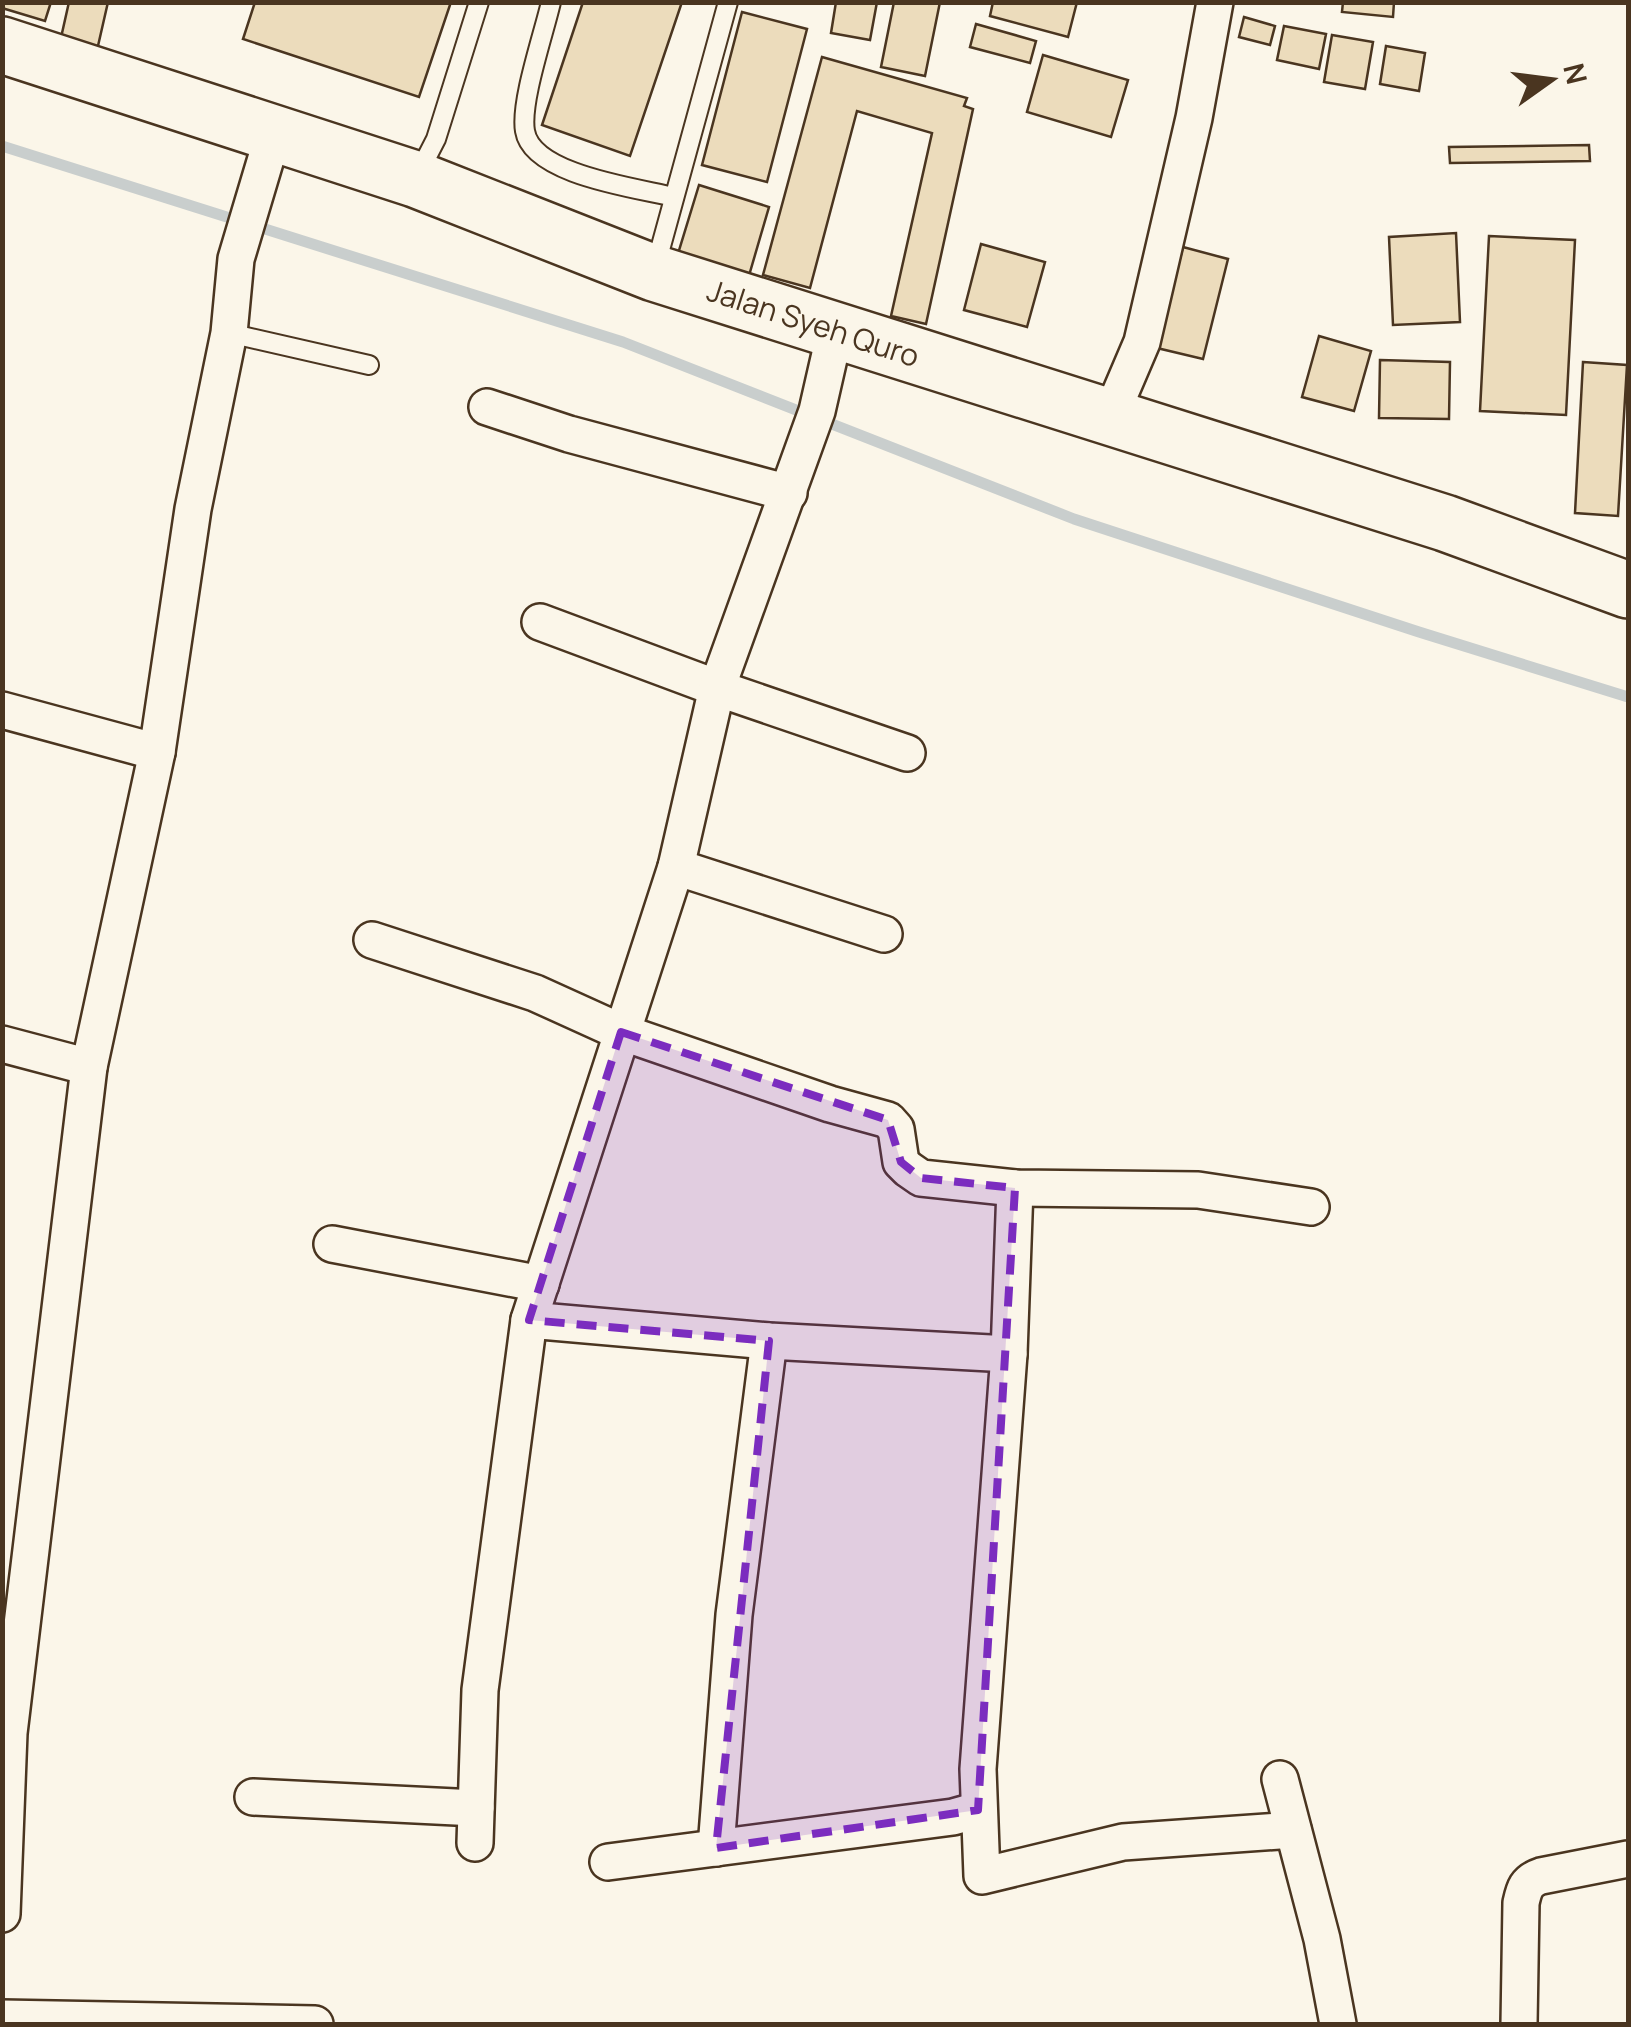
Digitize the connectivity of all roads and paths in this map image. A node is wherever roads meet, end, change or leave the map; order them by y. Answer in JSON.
{"nodes":[{"id":1,"x":479,"y":2,"type":"edge"},
{"id":2,"x":552,"y":2,"type":"edge"},
{"id":3,"x":728,"y":2,"type":"edge"},
{"id":4,"x":1215,"y":2,"type":"edge"},
{"id":5,"x":2,"y":45,"type":"edge"},
{"id":6,"x":268,"y":153,"type":"junction"},
{"id":7,"x":416,"y":180,"type":"junction"},
{"id":8,"x":674,"y":197,"type":"junction"},
{"id":9,"x":654,"y":273,"type":"junction"},
{"id":10,"x":835,"y":332,"type":"junction"},
{"id":11,"x":229,"y":333,"type":"junction"},
{"id":12,"x":369,"y":365,"type":"dead end"},
{"id":13,"x":487,"y":407,"type":"dead end"},
{"id":14,"x":1110,"y":417,"type":"junction"},
{"id":15,"x":788,"y":493,"type":"junction"},
{"id":16,"x":1628,"y":590,"type":"edge"},
{"id":17,"x":540,"y":622,"type":"dead end"},
{"id":18,"x":716,"y":688,"type":"junction"},
{"id":19,"x":2,"y":710,"type":"edge"},
{"id":20,"x":156,"y":752,"type":"junction"},
{"id":21,"x":906,"y":752,"type":"dead end"},
{"id":22,"x":676,"y":867,"type":"junction"},
{"id":23,"x":884,"y":934,"type":"dead end"},
{"id":24,"x":372,"y":940,"type":"dead end"},
{"id":25,"x":621,"y":1032,"type":"junction"},
{"id":26,"x":2,"y":1044,"type":"edge"},
{"id":27,"x":90,"y":1067,"type":"junction"},
{"id":28,"x":1014,"y":1188,"type":"junction"},
{"id":29,"x":1312,"y":1207,"type":"dead end"},
{"id":30,"x":332,"y":1244,"type":"dead end"},
{"id":31,"x":541,"y":1284,"type":"junction"},
{"id":32,"x":529,"y":1320,"type":"junction"},
{"id":33,"x":768,"y":1341,"type":"junction"},
{"id":34,"x":1009,"y":1354,"type":"junction"},
{"id":35,"x":6,"y":1732,"type":"edge"},
{"id":36,"x":1280,"y":1779,"type":"dead end"},
{"id":37,"x":253,"y":1797,"type":"dead end"},
{"id":38,"x":978,"y":1810,"type":"junction"},
{"id":39,"x":1293,"y":1830,"type":"junction"},
{"id":40,"x":716,"y":1848,"type":"junction"},
{"id":41,"x":1628,"y":1859,"type":"edge"},
{"id":42,"x":608,"y":1862,"type":"dead end"},
{"id":43,"x":2,"y":1914,"type":"edge"},
{"id":44,"x":2,"y":2018,"type":"edge"},
{"id":45,"x":315,"y":2024,"type":"edge"},
{"id":46,"x":1338,"y":2024,"type":"edge"},
{"id":47,"x":1519,"y":2024,"type":"edge"}],
"edges":[{"from":1,"to":7,"type":"lane"},
{"from":2,"to":8,"type":"lane"},
{"from":3,"to":8,"type":"lane"},
{"from":4,"to":14,"type":"street"},
{"from":5,"to":6,"type":"main road","name":"Jalan Syeh Quro"},
{"from":6,"to":7,"type":"main road","name":"Jalan Syeh Quro"},
{"from":6,"to":11,"type":"street"},
{"from":7,"to":9,"type":"main road","name":"Jalan Syeh Quro"},
{"from":8,"to":9,"type":"lane"},
{"from":9,"to":10,"type":"main road","name":"Jalan Syeh Quro"},
{"from":10,"to":14,"type":"main road","name":"Jalan Syeh Quro"},
{"from":10,"to":15,"type":"street"},
{"from":11,"to":12,"type":"lane"},
{"from":11,"to":20,"type":"street"},
{"from":13,"to":15,"type":"street"},
{"from":14,"to":16,"type":"main road","name":"Jalan Syeh Quro"},
{"from":15,"to":18,"type":"street"},
{"from":17,"to":18,"type":"street"},
{"from":18,"to":21,"type":"street"},
{"from":18,"to":22,"type":"street"},
{"from":19,"to":20,"type":"street"},
{"from":20,"to":27,"type":"street"},
{"from":22,"to":23,"type":"street"},
{"from":22,"to":25,"type":"street"},
{"from":24,"to":25,"type":"street"},
{"from":25,"to":28,"type":"street"},
{"from":25,"to":31,"type":"street"},
{"from":26,"to":27,"type":"street"},
{"from":27,"to":35,"type":"street"},
{"from":28,"to":29,"type":"street"},
{"from":28,"to":34,"type":"street"},
{"from":30,"to":31,"type":"street"},
{"from":31,"to":32,"type":"street"},
{"from":32,"to":33,"type":"street"},
{"from":32,"to":37,"type":"street"},
{"from":33,"to":34,"type":"street"},
{"from":33,"to":40,"type":"street"},
{"from":34,"to":38,"type":"street"},
{"from":35,"to":43,"type":"street"},
{"from":36,"to":39,"type":"street"},
{"from":38,"to":39,"type":"street"},
{"from":38,"to":40,"type":"street"},
{"from":39,"to":46,"type":"street"},
{"from":40,"to":42,"type":"street"},
{"from":41,"to":47,"type":"street"},
{"from":44,"to":45,"type":"street"}]}
